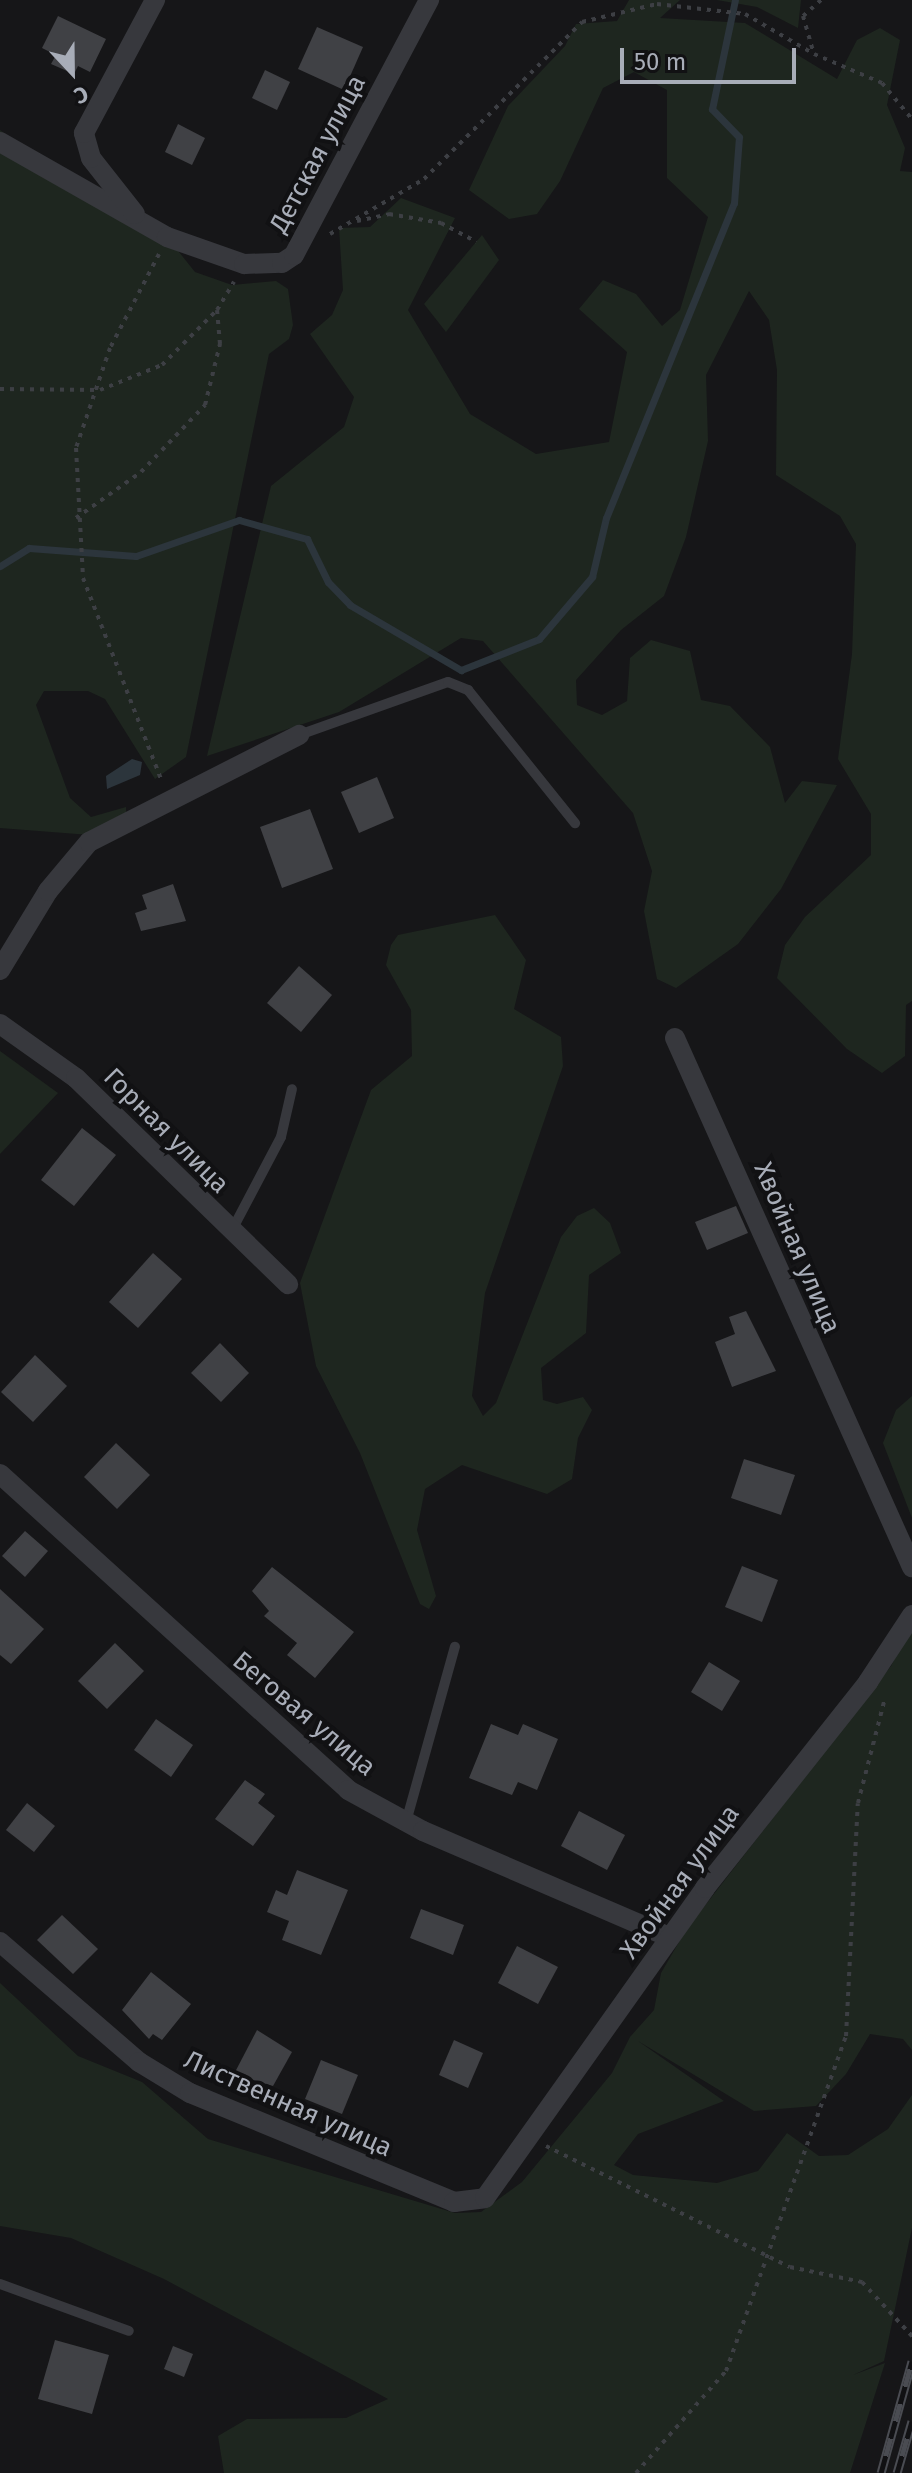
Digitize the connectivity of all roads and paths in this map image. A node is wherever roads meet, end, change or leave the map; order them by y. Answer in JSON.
{"nodes":[{"id":1,"x":155,"y":0,"type":"edge"},
{"id":2,"x":429,"y":0,"type":"edge"},
{"id":3,"x":821,"y":0,"type":"edge"},
{"id":4,"x":814,"y":54,"type":"junction"},
{"id":5,"x":912,"y":119,"type":"edge"},
{"id":6,"x":0,"y":142,"type":"edge"},
{"id":7,"x":143,"y":223,"type":"junction"},
{"id":8,"x":351,"y":223,"type":"junction"},
{"id":9,"x":167,"y":237,"type":"junction"},
{"id":10,"x":476,"y":242,"type":"dead end"},
{"id":11,"x":294,"y":255,"type":"junction"},
{"id":12,"x":244,"y":264,"type":"junction"},
{"id":13,"x":217,"y":310,"type":"junction"},
{"id":14,"x":0,"y":389,"type":"edge"},
{"id":15,"x":100,"y":390,"type":"junction"},
{"id":16,"x":76,"y":518,"type":"junction"},
{"id":17,"x":299,"y":735,"type":"joint"},
{"id":18,"x":170,"y":801,"type":"junction"},
{"id":19,"x":575,"y":823,"type":"dead end"},
{"id":20,"x":0,"y":970,"type":"edge"},
{"id":21,"x":0,"y":1024,"type":"edge"},
{"id":22,"x":675,"y":1038,"type":"dead end"},
{"id":23,"x":292,"y":1089,"type":"dead end"},
{"id":24,"x":231,"y":1231,"type":"junction"},
{"id":25,"x":288,"y":1284,"type":"dead end"},
{"id":26,"x":0,"y":1474,"type":"edge"},
{"id":27,"x":912,"y":1567,"type":"edge"},
{"id":28,"x":912,"y":1615,"type":"edge"},
{"id":29,"x":455,"y":1647,"type":"dead end"},
{"id":30,"x":893,"y":1683,"type":"dead end"},
{"id":31,"x":406,"y":1822,"type":"junction"},
{"id":32,"x":669,"y":1937,"type":"junction"},
{"id":33,"x":0,"y":1942,"type":"edge"},
{"id":34,"x":525,"y":2140,"type":"junction"},
{"id":35,"x":498,"y":2185,"type":"joint"},
{"id":36,"x":769,"y":2256,"type":"junction"},
{"id":37,"x":0,"y":2284,"type":"edge"},
{"id":38,"x":129,"y":2331,"type":"dead end"},
{"id":39,"x":912,"y":2336,"type":"edge"},
{"id":40,"x":636,"y":2473,"type":"edge"}],
"edges":[{"from":1,"to":7,"type":"street","name":"Детская улица"},
{"from":2,"to":11,"type":"street","name":"Детская улица"},
{"from":3,"to":4,"type":"path"},
{"from":4,"to":5,"type":"path"},
{"from":4,"to":8,"type":"path"},
{"from":6,"to":7,"type":"street"},
{"from":7,"to":9,"type":"street","name":"Детская улица"},
{"from":8,"to":10,"type":"path"},
{"from":8,"to":11,"type":"path"},
{"from":9,"to":12,"type":"street","name":"Детская улица"},
{"from":9,"to":15,"type":"path"},
{"from":11,"to":12,"type":"street","name":"Детская улица"},
{"from":12,"to":13,"type":"path"},
{"from":13,"to":15,"type":"path"},
{"from":13,"to":16,"type":"path"},
{"from":14,"to":15,"type":"path"},
{"from":15,"to":16,"type":"path"},
{"from":16,"to":18,"type":"path"},
{"from":17,"to":18,"type":"street"},
{"from":17,"to":19,"type":"lane"},
{"from":18,"to":20,"type":"street"},
{"from":21,"to":24,"type":"street","name":"Горная улица"},
{"from":22,"to":27,"type":"street","name":"Хвойная улица"},
{"from":23,"to":24,"type":"lane"},
{"from":24,"to":25,"type":"street","name":"Горная улица"},
{"from":26,"to":31,"type":"street","name":"Беговая улица"},
{"from":28,"to":32,"type":"street","name":"Хвойная улица"},
{"from":29,"to":31,"type":"lane"},
{"from":30,"to":36,"type":"path"},
{"from":31,"to":32,"type":"street","name":"Беговая улица"},
{"from":32,"to":34,"type":"street","name":"Хвойная улица"},
{"from":33,"to":35,"type":"street","name":"Лиственная улица"},
{"from":34,"to":35,"type":"street","name":"Хвойная улица"},
{"from":34,"to":36,"type":"path"},
{"from":36,"to":39,"type":"path"},
{"from":36,"to":40,"type":"path"},
{"from":37,"to":38,"type":"lane"}]}
